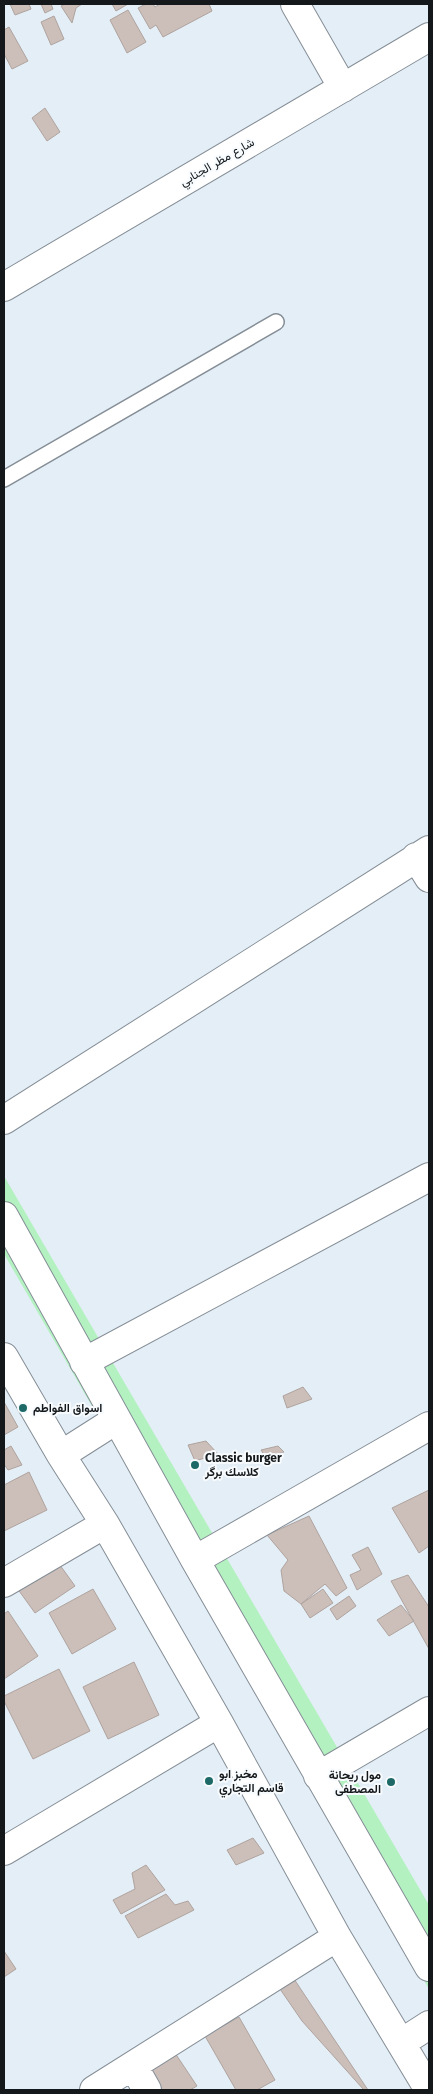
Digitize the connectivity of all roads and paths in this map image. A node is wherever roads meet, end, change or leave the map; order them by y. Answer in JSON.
{"nodes":[{"id":1,"x":295,"y":4,"type":"edge"},
{"id":2,"x":429,"y":37,"type":"edge"},
{"id":3,"x":342,"y":88,"type":"junction"},
{"id":4,"x":4,"y":287,"type":"edge"},
{"id":5,"x":276,"y":322,"type":"dead end"},
{"id":6,"x":4,"y":479,"type":"edge"},
{"id":7,"x":425,"y":862,"type":"edge"},
{"id":8,"x":4,"y":1120,"type":"edge"},
{"id":9,"x":429,"y":1177,"type":"edge"},
{"id":10,"x":4,"y":1216,"type":"edge"},
{"id":11,"x":4,"y":1358,"type":"edge"},
{"id":12,"x":84,"y":1362,"type":"junction"},
{"id":13,"x":116,"y":1420,"type":"junction"},
{"id":14,"x":429,"y":1426,"type":"edge"},
{"id":15,"x":61,"y":1455,"type":"junction"},
{"id":16,"x":105,"y":1524,"type":"junction"},
{"id":17,"x":195,"y":1560,"type":"junction"},
{"id":18,"x":4,"y":1583,"type":"edge"},
{"id":19,"x":429,"y":1711,"type":"edge"},
{"id":20,"x":219,"y":1723,"type":"junction"},
{"id":21,"x":318,"y":1776,"type":"junction"},
{"id":22,"x":4,"y":1851,"type":"edge"},
{"id":23,"x":336,"y":1936,"type":"junction"},
{"id":24,"x":429,"y":1967,"type":"edge"},
{"id":25,"x":429,"y":2025,"type":"edge"},
{"id":26,"x":401,"y":2043,"type":"junction"},
{"id":27,"x":134,"y":2067,"type":"junction"},
{"id":28,"x":94,"y":2090,"type":"edge"},
{"id":29,"x":147,"y":2090,"type":"edge"},
{"id":30,"x":429,"y":2090,"type":"edge"}],
"edges":[{"from":1,"to":3,"type":"street"},
{"from":2,"to":3,"type":"street","name":"شارع مظر الجنابي"},
{"from":3,"to":4,"type":"street","name":"شارع مظر الجنابي"},
{"from":5,"to":6,"type":"lane"},
{"from":7,"to":8,"type":"street"},
{"from":9,"to":12,"type":"street"},
{"from":10,"to":12,"type":"street"},
{"from":11,"to":15,"type":"street"},
{"from":12,"to":13,"type":"street"},
{"from":13,"to":15,"type":"street"},
{"from":13,"to":17,"type":"street"},
{"from":14,"to":17,"type":"street"},
{"from":15,"to":16,"type":"street"},
{"from":16,"to":18,"type":"street"},
{"from":16,"to":20,"type":"street"},
{"from":17,"to":21,"type":"street"},
{"from":19,"to":21,"type":"street"},
{"from":20,"to":22,"type":"street"},
{"from":20,"to":23,"type":"street"},
{"from":21,"to":24,"type":"street"},
{"from":23,"to":26,"type":"street"},
{"from":23,"to":27,"type":"street"},
{"from":25,"to":26,"type":"street"},
{"from":26,"to":30,"type":"street"},
{"from":27,"to":28,"type":"street"},
{"from":27,"to":29,"type":"street"}]}
